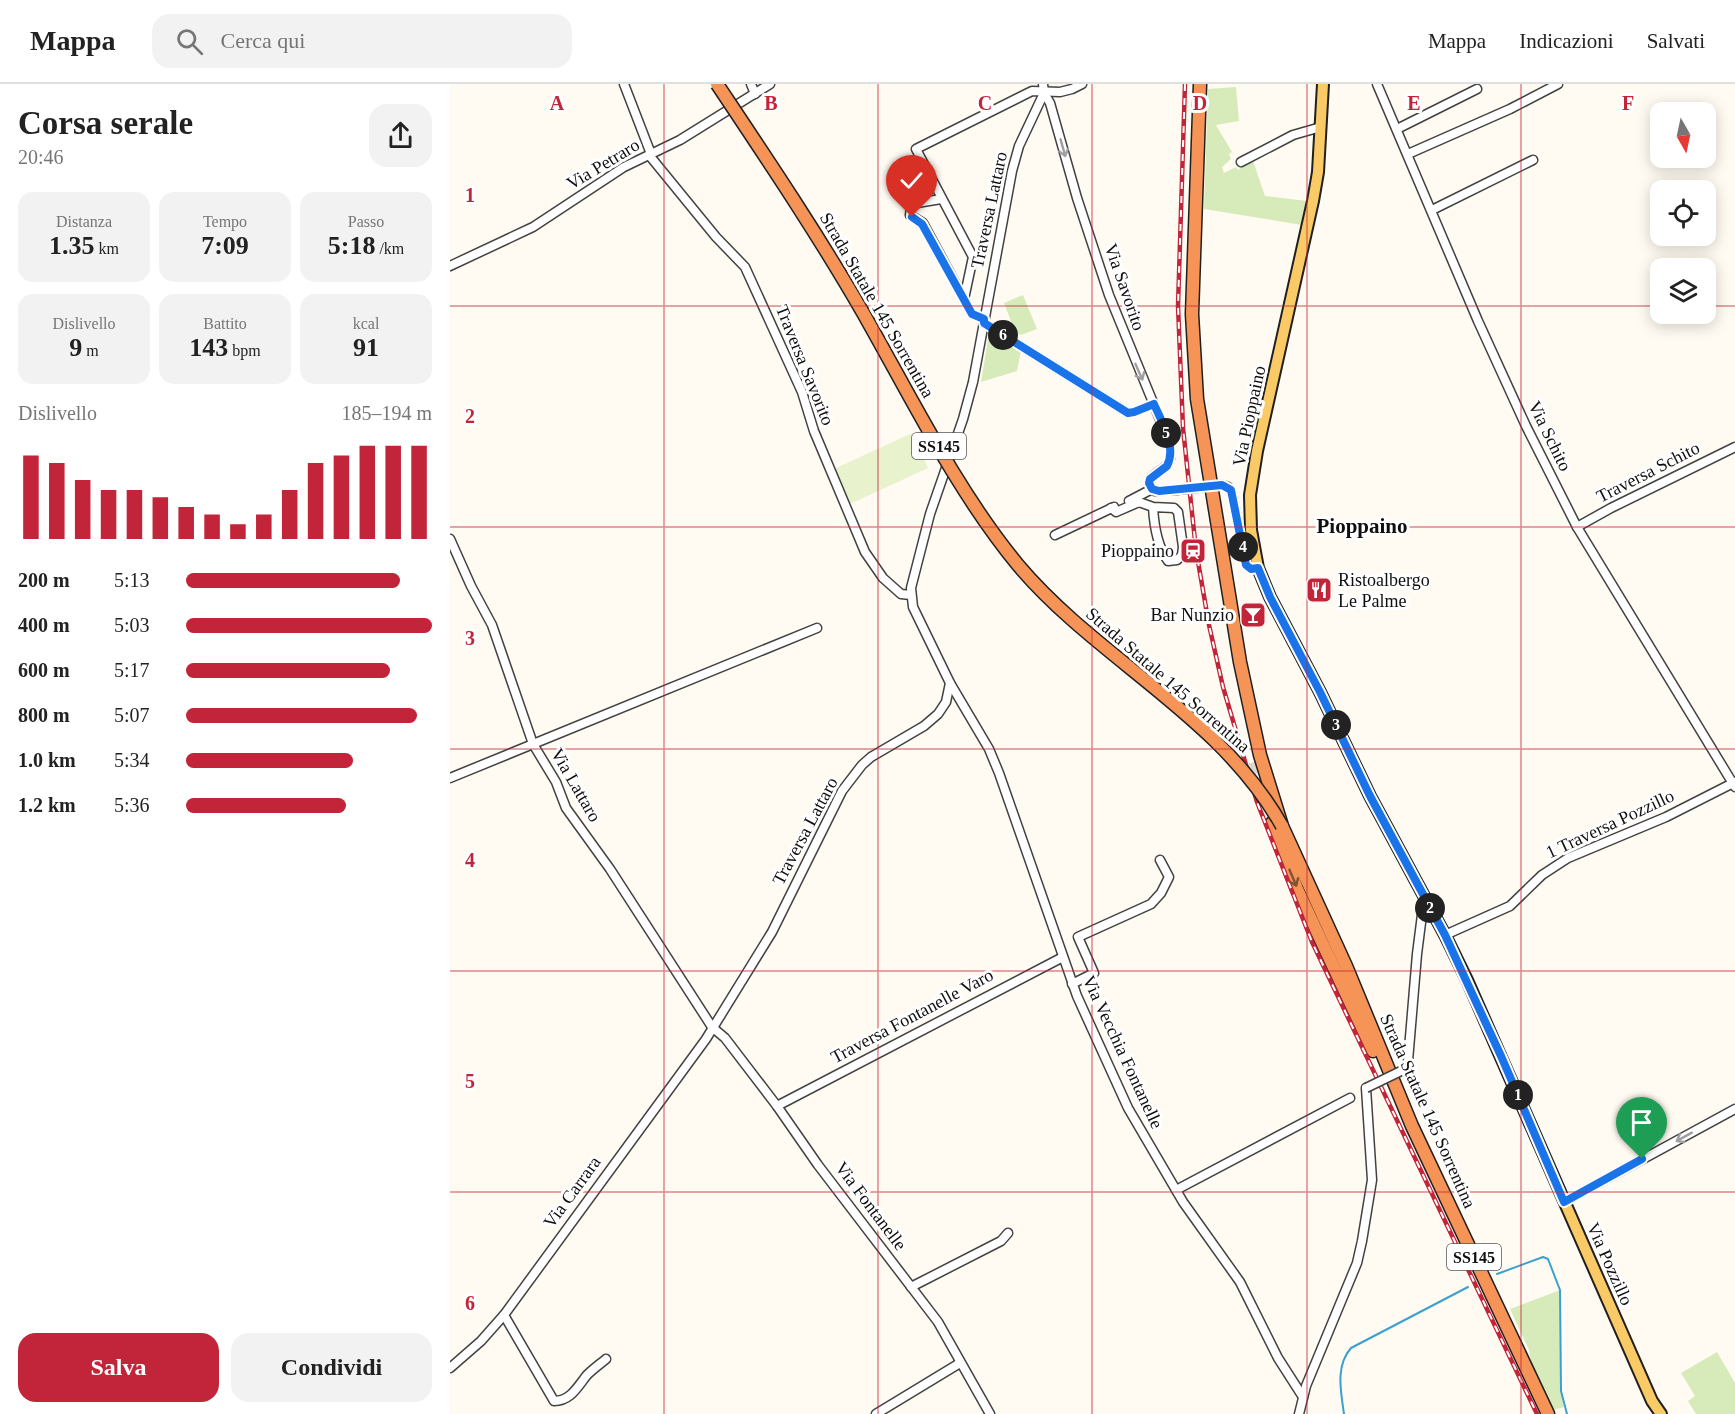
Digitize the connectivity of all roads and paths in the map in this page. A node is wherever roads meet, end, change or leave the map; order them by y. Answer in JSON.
{"nodes":[{"id":1,"x":624,"y":84,"type":"edge"},
{"id":2,"x":717,"y":84,"type":"edge"},
{"id":3,"x":751,"y":84,"type":"edge"},
{"id":4,"x":770,"y":84,"type":"edge"},
{"id":5,"x":1082,"y":84,"type":"edge"},
{"id":6,"x":1200,"y":84,"type":"edge"},
{"id":7,"x":1323,"y":84,"type":"edge"},
{"id":8,"x":1377,"y":84,"type":"edge"},
{"id":9,"x":1558,"y":84,"type":"edge"},
{"id":10,"x":1043,"y":88,"type":"edge"},
{"id":11,"x":1477,"y":89,"type":"dead end"},
{"id":12,"x":755,"y":94,"type":"junction"},
{"id":13,"x":1321,"y":127,"type":"junction"},
{"id":14,"x":1397,"y":129,"type":"junction"},
{"id":15,"x":650,"y":154,"type":"junction"},
{"id":16,"x":1408,"y":154,"type":"junction"},
{"id":17,"x":1533,"y":160,"type":"dead end"},
{"id":18,"x":1241,"y":162,"type":"dead end"},
{"id":19,"x":941,"y":199,"type":"junction"},
{"id":20,"x":1432,"y":210,"type":"junction"},
{"id":21,"x":450,"y":266,"type":"edge"},
{"id":22,"x":964,"y":299,"type":"junction"},
{"id":23,"x":984,"y":321,"type":"junction"},
{"id":24,"x":1154,"y":404,"type":"junction"},
{"id":25,"x":1735,"y":447,"type":"edge"},
{"id":26,"x":1152,"y":489,"type":"junction"},
{"id":27,"x":1153,"y":507,"type":"junction"},
{"id":28,"x":1111,"y":508,"type":"junction"},
{"id":29,"x":1577,"y":527,"type":"junction"},
{"id":30,"x":1055,"y":535,"type":"dead end"},
{"id":31,"x":450,"y":539,"type":"edge"},
{"id":32,"x":1223,"y":558,"type":"junction"},
{"id":33,"x":1258,"y":568,"type":"junction"},
{"id":34,"x":911,"y":595,"type":"junction"},
{"id":35,"x":817,"y":628,"type":"dead end"},
{"id":36,"x":950,"y":682,"type":"junction"},
{"id":37,"x":533,"y":744,"type":"junction"},
{"id":38,"x":1254,"y":762,"type":"tunnel mouth"},
{"id":39,"x":450,"y":778,"type":"edge"},
{"id":40,"x":1734,"y":784,"type":"edge"},
{"id":41,"x":1277,"y":824,"type":"junction"},
{"id":42,"x":1160,"y":860,"type":"dead end"},
{"id":43,"x":1424,"y":899,"type":"junction"},
{"id":44,"x":1445,"y":935,"type":"junction"},
{"id":45,"x":1063,"y":957,"type":"junction"},
{"id":46,"x":1072,"y":984,"type":"junction"},
{"id":47,"x":712,"y":1027,"type":"junction"},
{"id":48,"x":1350,"y":1098,"type":"dead end"},
{"id":49,"x":1401,"y":1099,"type":"junction"},
{"id":50,"x":777,"y":1106,"type":"junction"},
{"id":51,"x":1735,"y":1109,"type":"edge"},
{"id":52,"x":1176,"y":1190,"type":"junction"},
{"id":53,"x":1564,"y":1202,"type":"junction"},
{"id":54,"x":1008,"y":1233,"type":"dead end"},
{"id":55,"x":911,"y":1287,"type":"junction"},
{"id":56,"x":504,"y":1315,"type":"junction"},
{"id":57,"x":606,"y":1359,"type":"dead end"},
{"id":58,"x":960,"y":1363,"type":"junction"},
{"id":59,"x":450,"y":1368,"type":"edge"},
{"id":60,"x":1303,"y":1397,"type":"junction"},
{"id":61,"x":876,"y":1414,"type":"edge"},
{"id":62,"x":990,"y":1414,"type":"edge"},
{"id":63,"x":1299,"y":1414,"type":"edge"},
{"id":64,"x":1548,"y":1414,"type":"edge"},
{"id":65,"x":1661,"y":1414,"type":"edge"}],
"edges":[{"from":1,"to":15,"type":"street","name":"Traversa Savorito"},
{"from":2,"to":41,"type":"highway","name":"Strada Statale 145 Sorrentina","number":"SS145","bridge":true},
{"from":3,"to":12,"type":"street"},
{"from":4,"to":12,"type":"street","name":"Via Petraro"},
{"from":5,"to":10,"type":"street"},
{"from":6,"to":32,"type":"highway"},
{"from":7,"to":13,"type":"main road","name":"Via Pioppaino"},
{"from":8,"to":14,"type":"street","name":"Via Schito"},
{"from":9,"to":16,"type":"street"},
{"from":10,"to":19,"type":"street"},
{"from":10,"to":23,"type":"street","name":"Traversa Lattaro"},
{"from":10,"to":24,"type":"street","name":"Via Savorito","one_way":true},
{"from":11,"to":14,"type":"street"},
{"from":12,"to":15,"type":"street","name":"Via Petraro"},
{"from":13,"to":18,"type":"street"},
{"from":13,"to":33,"type":"main road","name":"Via Pioppaino"},
{"from":14,"to":16,"type":"street","name":"Via Schito"},
{"from":15,"to":21,"type":"street","name":"Via Petraro"},
{"from":15,"to":34,"type":"street","name":"Traversa Savorito"},
{"from":16,"to":20,"type":"street","name":"Via Schito"},
{"from":17,"to":20,"type":"street"},
{"from":19,"to":22,"type":"street"},
{"from":19,"to":22,"type":"street"},
{"from":20,"to":29,"type":"street","name":"Via Schito"},
{"from":22,"to":23,"type":"street"},
{"from":23,"to":24,"type":"street"},
{"from":23,"to":34,"type":"street","name":"Traversa Lattaro"},
{"from":24,"to":26,"type":"street","name":"Via Savorito"},
{"from":25,"to":29,"type":"street","name":"Traversa Schito"},
{"from":26,"to":28,"type":"street"},
{"from":26,"to":33,"type":"street","bridge":true},
{"from":27,"to":27,"type":"street"},
{"from":27,"to":28,"type":"street"},
{"from":28,"to":30,"type":"street"},
{"from":29,"to":40,"type":"street","name":"Via Schito"},
{"from":31,"to":37,"type":"street","name":"Via Lattaro"},
{"from":32,"to":38,"type":"highway"},
{"from":32,"to":41,"type":"highway","bridge":true},
{"from":33,"to":43,"type":"main road","name":"Via Pioppaino"},
{"from":34,"to":36,"type":"street"},
{"from":35,"to":37,"type":"street"},
{"from":36,"to":45,"type":"street","name":"Via Vecchia Fontanelle"},
{"from":36,"to":47,"type":"street","name":"Traversa Lattaro"},
{"from":37,"to":39,"type":"street"},
{"from":37,"to":47,"type":"street","name":"Via Lattaro"},
{"from":40,"to":44,"type":"street","name":"1 Traversa Pozzillo"},
{"from":41,"to":49,"type":"highway","name":"Strada Statale 145 Sorrentina","number":"SS145"},
{"from":41,"to":49,"type":"highway","one_way":true},
{"from":42,"to":46,"type":"street"},
{"from":43,"to":44,"type":"main road","name":"Via Pozzillo"},
{"from":43,"to":60,"type":"street","bridge":true},
{"from":44,"to":53,"type":"main road","name":"Via Pozzillo"},
{"from":45,"to":46,"type":"street","name":"Via Vecchia Fontanelle"},
{"from":45,"to":50,"type":"street","name":"Traversa Fontanelle Varo"},
{"from":46,"to":52,"type":"street","name":"Via Vecchia Fontanelle"},
{"from":47,"to":50,"type":"street","name":"Via Fontanelle"},
{"from":47,"to":56,"type":"street","name":"Via Carrara"},
{"from":48,"to":52,"type":"street"},
{"from":49,"to":64,"type":"highway","name":"Strada Statale 145 Sorrentina","number":"SS145"},
{"from":50,"to":55,"type":"street","name":"Via Fontanelle"},
{"from":51,"to":53,"type":"street","one_way":true},
{"from":52,"to":60,"type":"street","name":"Via Vecchia Fontanelle"},
{"from":53,"to":65,"type":"main road","name":"Via Pozzillo"},
{"from":54,"to":55,"type":"street"},
{"from":55,"to":58,"type":"street","name":"Via Fontanelle"},
{"from":56,"to":57,"type":"street"},
{"from":56,"to":59,"type":"street","name":"Via Carrara"},
{"from":58,"to":61,"type":"street"},
{"from":58,"to":62,"type":"street","name":"Via Fontanelle"},
{"from":60,"to":63,"type":"street"}]}
